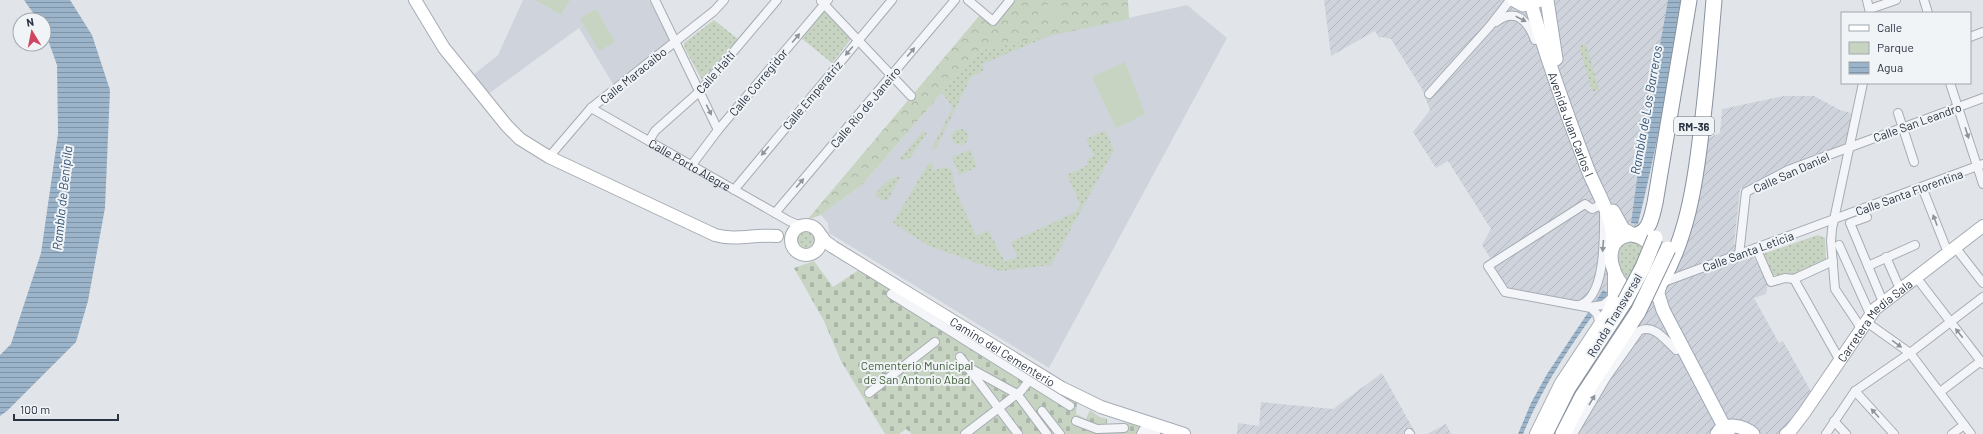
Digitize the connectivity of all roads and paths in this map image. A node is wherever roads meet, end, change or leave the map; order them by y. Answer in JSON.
{"nodes":[{"id":1,"x":415,"y":0,"type":"edge"},
{"id":2,"x":655,"y":0,"type":"edge"},
{"id":3,"x":724,"y":0,"type":"edge"},
{"id":4,"x":777,"y":0,"type":"edge"},
{"id":5,"x":892,"y":0,"type":"edge"},
{"id":6,"x":955,"y":0,"type":"edge"},
{"id":7,"x":968,"y":0,"type":"edge"},
{"id":8,"x":1010,"y":0,"type":"edge"},
{"id":9,"x":1510,"y":0,"type":"edge"},
{"id":10,"x":1514,"y":0,"type":"edge"},
{"id":11,"x":1689,"y":0,"type":"edge"},
{"id":12,"x":1693,"y":0,"type":"edge"},
{"id":13,"x":1709,"y":0,"type":"edge"},
{"id":14,"x":1714,"y":0,"type":"edge"},
{"id":15,"x":1867,"y":0,"type":"edge"},
{"id":16,"x":1896,"y":0,"type":"edge"},
{"id":17,"x":1924,"y":0,"type":"edge"},
{"id":18,"x":824,"y":1,"type":"edge"},
{"id":19,"x":1537,"y":1,"type":"edge"},
{"id":20,"x":1870,"y":11,"type":"edge"},
{"id":21,"x":1928,"y":12,"type":"edge"},
{"id":22,"x":1490,"y":26,"type":"junction"},
{"id":23,"x":1983,"y":32,"type":"edge"},
{"id":24,"x":1971,"y":37,"type":"edge"},
{"id":25,"x":1542,"y":39,"type":"junction"},
{"id":26,"x":858,"y":40,"type":"junction"},
{"id":27,"x":676,"y":41,"type":"junction"},
{"id":28,"x":891,"y":76,"type":"junction"},
{"id":29,"x":1863,"y":84,"type":"edge"},
{"id":30,"x":1950,"y":84,"type":"edge"},
{"id":31,"x":700,"y":91,"type":"junction"},
{"id":32,"x":1429,"y":94,"type":"dead end"},
{"id":33,"x":911,"y":96,"type":"dead end"},
{"id":34,"x":1983,"y":98,"type":"edge"},
{"id":35,"x":1958,"y":107,"type":"junction"},
{"id":36,"x":591,"y":108,"type":"junction"},
{"id":37,"x":1898,"y":113,"type":"dead end"},
{"id":38,"x":1903,"y":127,"type":"junction"},
{"id":39,"x":718,"y":130,"type":"junction"},
{"id":40,"x":649,"y":141,"type":"junction"},
{"id":41,"x":1850,"y":146,"type":"junction"},
{"id":42,"x":549,"y":157,"type":"junction"},
{"id":43,"x":1914,"y":162,"type":"dead end"},
{"id":44,"x":1980,"y":165,"type":"edge"},
{"id":45,"x":691,"y":166,"type":"junction"},
{"id":46,"x":1983,"y":184,"type":"edge"},
{"id":47,"x":1922,"y":187,"type":"junction"},
{"id":48,"x":734,"y":190,"type":"junction"},
{"id":49,"x":1603,"y":205,"type":"junction"},
{"id":50,"x":775,"y":213,"type":"junction"},
{"id":51,"x":1867,"y":217,"type":"dead end"},
{"id":52,"x":1834,"y":220,"type":"junction"},
{"id":53,"x":1983,"y":226,"type":"edge"},
{"id":54,"x":794,"y":231,"type":"junction"},
{"id":55,"x":820,"y":234,"type":"junction"},
{"id":56,"x":1635,"y":235,"type":"junction"},
{"id":57,"x":1839,"y":245,"type":"dead end"},
{"id":58,"x":1915,"y":245,"type":"dead end"},
{"id":59,"x":833,"y":247,"type":"junction"},
{"id":60,"x":1612,"y":248,"type":"junction"},
{"id":61,"x":1756,"y":248,"type":"junction"},
{"id":62,"x":818,"y":249,"type":"junction"},
{"id":63,"x":1951,"y":250,"type":"junction"},
{"id":64,"x":1739,"y":254,"type":"junction"},
{"id":65,"x":1886,"y":257,"type":"junction"},
{"id":66,"x":1832,"y":261,"type":"junction"},
{"id":67,"x":1868,"y":266,"type":"junction"},
{"id":68,"x":1614,"y":270,"type":"junction"},
{"id":69,"x":1916,"y":276,"type":"junction"},
{"id":70,"x":1794,"y":279,"type":"junction"},
{"id":71,"x":1983,"y":284,"type":"edge"},
{"id":72,"x":1660,"y":285,"type":"junction"},
{"id":73,"x":1900,"y":289,"type":"junction"},
{"id":74,"x":891,"y":294,"type":"dead end"},
{"id":75,"x":1983,"y":297,"type":"edge"},
{"id":76,"x":1626,"y":298,"type":"junction"},
{"id":77,"x":1883,"y":302,"type":"junction"},
{"id":78,"x":1579,"y":305,"type":"junction"},
{"id":79,"x":1593,"y":308,"type":"junction"},
{"id":80,"x":1865,"y":321,"type":"junction"},
{"id":81,"x":1950,"y":322,"type":"junction"},
{"id":82,"x":1600,"y":324,"type":"junction"},
{"id":83,"x":935,"y":342,"type":"dead end"},
{"id":84,"x":1676,"y":350,"type":"junction"},
{"id":85,"x":1910,"y":353,"type":"junction"},
{"id":86,"x":960,"y":357,"type":"dead end"},
{"id":87,"x":1839,"y":359,"type":"junction"},
{"id":88,"x":1982,"y":363,"type":"edge"},
{"id":89,"x":966,"y":366,"type":"junction"},
{"id":90,"x":1029,"y":380,"type":"junction"},
{"id":91,"x":1855,"y":391,"type":"junction"},
{"id":92,"x":1940,"y":392,"type":"junction"},
{"id":93,"x":869,"y":393,"type":"dead end"},
{"id":94,"x":1017,"y":394,"type":"junction"},
{"id":95,"x":1070,"y":406,"type":"dead end"},
{"id":96,"x":999,"y":408,"type":"junction"},
{"id":97,"x":1042,"y":411,"type":"dead end"},
{"id":98,"x":1076,"y":420,"type":"dead end"},
{"id":99,"x":1834,"y":421,"type":"junction"},
{"id":100,"x":1964,"y":424,"type":"junction"},
{"id":101,"x":1124,"y":428,"type":"dead end"},
{"id":102,"x":966,"y":433,"type":"edge"},
{"id":103,"x":1720,"y":433,"type":"edge"},
{"id":104,"x":1752,"y":433,"type":"edge"},
{"id":105,"x":1018,"y":434,"type":"edge"},
{"id":106,"x":1046,"y":434,"type":"edge"},
{"id":107,"x":1060,"y":434,"type":"edge"},
{"id":108,"x":1141,"y":434,"type":"edge"},
{"id":109,"x":1156,"y":434,"type":"edge"},
{"id":110,"x":1184,"y":434,"type":"edge"},
{"id":111,"x":1536,"y":434,"type":"edge"},
{"id":112,"x":1545,"y":434,"type":"edge"},
{"id":113,"x":1563,"y":434,"type":"edge"},
{"id":114,"x":1574,"y":434,"type":"edge"},
{"id":115,"x":1786,"y":434,"type":"edge"},
{"id":116,"x":1826,"y":434,"type":"edge"},
{"id":117,"x":1846,"y":434,"type":"edge"},
{"id":118,"x":1894,"y":434,"type":"edge"},
{"id":119,"x":1952,"y":434,"type":"edge"},
{"id":120,"x":1971,"y":434,"type":"edge"}],
"edges":[{"from":1,"to":42,"type":"main road"},
{"from":2,"to":27,"type":"street"},
{"from":3,"to":27,"type":"street","name":"Calle Maracaibo"},
{"from":4,"to":31,"type":"street","name":"Calle Haití"},
{"from":5,"to":26,"type":"street","name":"Calle Emperatriz"},
{"from":28,"to":6,"type":"street","name":"Calle Río de Janeiro","one_way":true},
{"from":7,"to":8,"type":"street"},
{"from":9,"to":22,"type":"street"},
{"from":10,"to":19,"type":"main road"},
{"from":11,"to":56,"type":"highway"},
{"from":12,"to":76,"type":"highway","name":"Ronda Transversal","number":"RM-36","bridge":true},
{"from":13,"to":113,"type":"highway","name":"Ronda Transversal","number":"RM-36","bridge":true},
{"from":14,"to":72,"type":"highway"},
{"from":15,"to":20,"type":"street"},
{"from":16,"to":20,"type":"street"},
{"from":17,"to":21,"type":"street"},
{"from":18,"to":26,"type":"street"},
{"from":39,"to":18,"type":"street","name":"Calle Corregidor","one_way":true},
{"from":19,"to":25,"type":"main road","name":"Avenida Juan Carlos I"},
{"from":19,"to":56,"type":"main road","name":"Avenida Juan Carlos I"},
{"from":22,"to":25,"type":"street","one_way":true},
{"from":22,"to":32,"type":"street"},
{"from":23,"to":24,"type":"street"},
{"from":25,"to":49,"type":"main road","name":"Avenida Juan Carlos I"},
{"from":26,"to":28,"type":"street"},
{"from":26,"to":48,"type":"street","name":"Calle Emperatriz","one_way":true},
{"from":27,"to":31,"type":"street"},
{"from":27,"to":36,"type":"street","name":"Calle Maracaibo"},
{"from":28,"to":33,"type":"street"},
{"from":50,"to":28,"type":"street","name":"Calle Río de Janeiro","one_way":true},
{"from":29,"to":41,"type":"street"},
{"from":30,"to":35,"type":"street"},
{"from":31,"to":39,"type":"street","one_way":true},
{"from":31,"to":40,"type":"street","name":"Calle Haití"},
{"from":34,"to":35,"type":"street","name":"Calle San Leandro"},
{"from":35,"to":38,"type":"street","name":"Calle San Leandro"},
{"from":35,"to":44,"type":"street","one_way":true},
{"from":36,"to":40,"type":"street","name":"Calle Porto Alegre"},
{"from":36,"to":42,"type":"street","name":"Calle Maracaibo"},
{"from":37,"to":38,"type":"street"},
{"from":38,"to":41,"type":"street","name":"Calle San Leandro"},
{"from":38,"to":43,"type":"street"},
{"from":39,"to":45,"type":"street","name":"Calle Corregidor"},
{"from":40,"to":45,"type":"street","name":"Calle Porto Alegre"},
{"from":41,"to":52,"type":"street"},
{"from":41,"to":64,"type":"street","name":"Calle San Daniel"},
{"from":42,"to":54,"type":"main road"},
{"from":44,"to":46,"type":"street"},
{"from":44,"to":47,"type":"street","name":"Calle Santa Florentina"},
{"from":45,"to":48,"type":"street","name":"Calle Porto Alegre"},
{"from":47,"to":52,"type":"street","name":"Calle Santa Florentina"},
{"from":63,"to":47,"type":"street","one_way":true},
{"from":48,"to":50,"type":"street","name":"Calle Porto Alegre"},
{"from":49,"to":60,"type":"main road","name":"Avenida Juan Carlos I"},
{"from":49,"to":78,"type":"street","one_way":true},
{"from":49,"to":78,"type":"street"},
{"from":50,"to":54,"type":"street","name":"Calle Porto Alegre"},
{"from":51,"to":67,"type":"street"},
{"from":52,"to":61,"type":"street","name":"Calle Santa Leticia"},
{"from":52,"to":66,"type":"street"},
{"from":53,"to":63,"type":"main road","name":"Carretera Media Sala"},
{"from":54,"to":55,"type":"main road","name":"Calle Porto Alegre"},
{"from":54,"to":62,"type":"main road","name":"Calle Porto Alegre"},
{"from":55,"to":59,"type":"main road","name":"Camino del Cementerio"},
{"from":55,"to":62,"type":"main road"},
{"from":56,"to":60,"type":"main road"},
{"from":56,"to":72,"type":"main road"},
{"from":57,"to":80,"type":"street"},
{"from":58,"to":65,"type":"street"},
{"from":59,"to":62,"type":"main road"},
{"from":59,"to":110,"type":"main road","name":"Camino del Cementerio"},
{"from":60,"to":68,"type":"main road"},
{"from":61,"to":64,"type":"street","name":"Calle Santa Leticia"},
{"from":61,"to":70,"type":"street"},
{"from":63,"to":69,"type":"main road","name":"Carretera Media Sala"},
{"from":63,"to":71,"type":"street"},
{"from":64,"to":72,"type":"street","name":"Calle Santa Leticia"},
{"from":65,"to":67,"type":"street"},
{"from":65,"to":73,"type":"street"},
{"from":66,"to":70,"type":"street"},
{"from":66,"to":80,"type":"street"},
{"from":67,"to":77,"type":"street"},
{"from":68,"to":76,"type":"main road"},
{"from":68,"to":76,"type":"main road"},
{"from":69,"to":73,"type":"main road","name":"Carretera Media Sala"},
{"from":69,"to":81,"type":"street"},
{"from":70,"to":87,"type":"street"},
{"from":72,"to":76,"type":"main road"},
{"from":72,"to":103,"type":"main road"},
{"from":73,"to":77,"type":"main road","name":"Carretera Media Sala"},
{"from":74,"to":90,"type":"street"},
{"from":75,"to":81,"type":"street"},
{"from":76,"to":79,"type":"street"},
{"from":76,"to":82,"type":"main road"},
{"from":76,"to":84,"type":"main road"},
{"from":76,"to":112,"type":"highway","name":"Ronda Transversal","number":"RM-36"},
{"from":77,"to":80,"type":"main road","name":"Carretera Media Sala"},
{"from":78,"to":79,"type":"street"},
{"from":79,"to":82,"type":"street"},
{"from":80,"to":85,"type":"street","one_way":true},
{"from":80,"to":87,"type":"main road","name":"Carretera Media Sala"},
{"from":81,"to":85,"type":"street"},
{"from":88,"to":81,"type":"street","one_way":true},
{"from":82,"to":111,"type":"main road"},
{"from":83,"to":93,"type":"street"},
{"from":84,"to":103,"type":"main road"},
{"from":114,"to":84,"type":"street","one_way":true},
{"from":85,"to":91,"type":"street"},
{"from":85,"to":92,"type":"street"},
{"from":86,"to":89,"type":"street"},
{"from":87,"to":115,"type":"main road","name":"Carretera Media Sala"},
{"from":88,"to":92,"type":"street"},
{"from":89,"to":94,"type":"street"},
{"from":89,"to":96,"type":"street"},
{"from":90,"to":94,"type":"street"},
{"from":90,"to":95,"type":"street"},
{"from":91,"to":99,"type":"street"},
{"from":118,"to":91,"type":"street","one_way":true},
{"from":92,"to":100,"type":"street"},
{"from":94,"to":96,"type":"street"},
{"from":94,"to":106,"type":"street"},
{"from":96,"to":102,"type":"street"},
{"from":96,"to":105,"type":"street"},
{"from":97,"to":107,"type":"street"},
{"from":98,"to":101,"type":"street"},
{"from":99,"to":116,"type":"street"},
{"from":99,"to":117,"type":"street"},
{"from":100,"to":119,"type":"street"},
{"from":100,"to":120,"type":"street"},
{"from":103,"to":104,"type":"main road"},
{"from":108,"to":109,"type":"street"}]}
